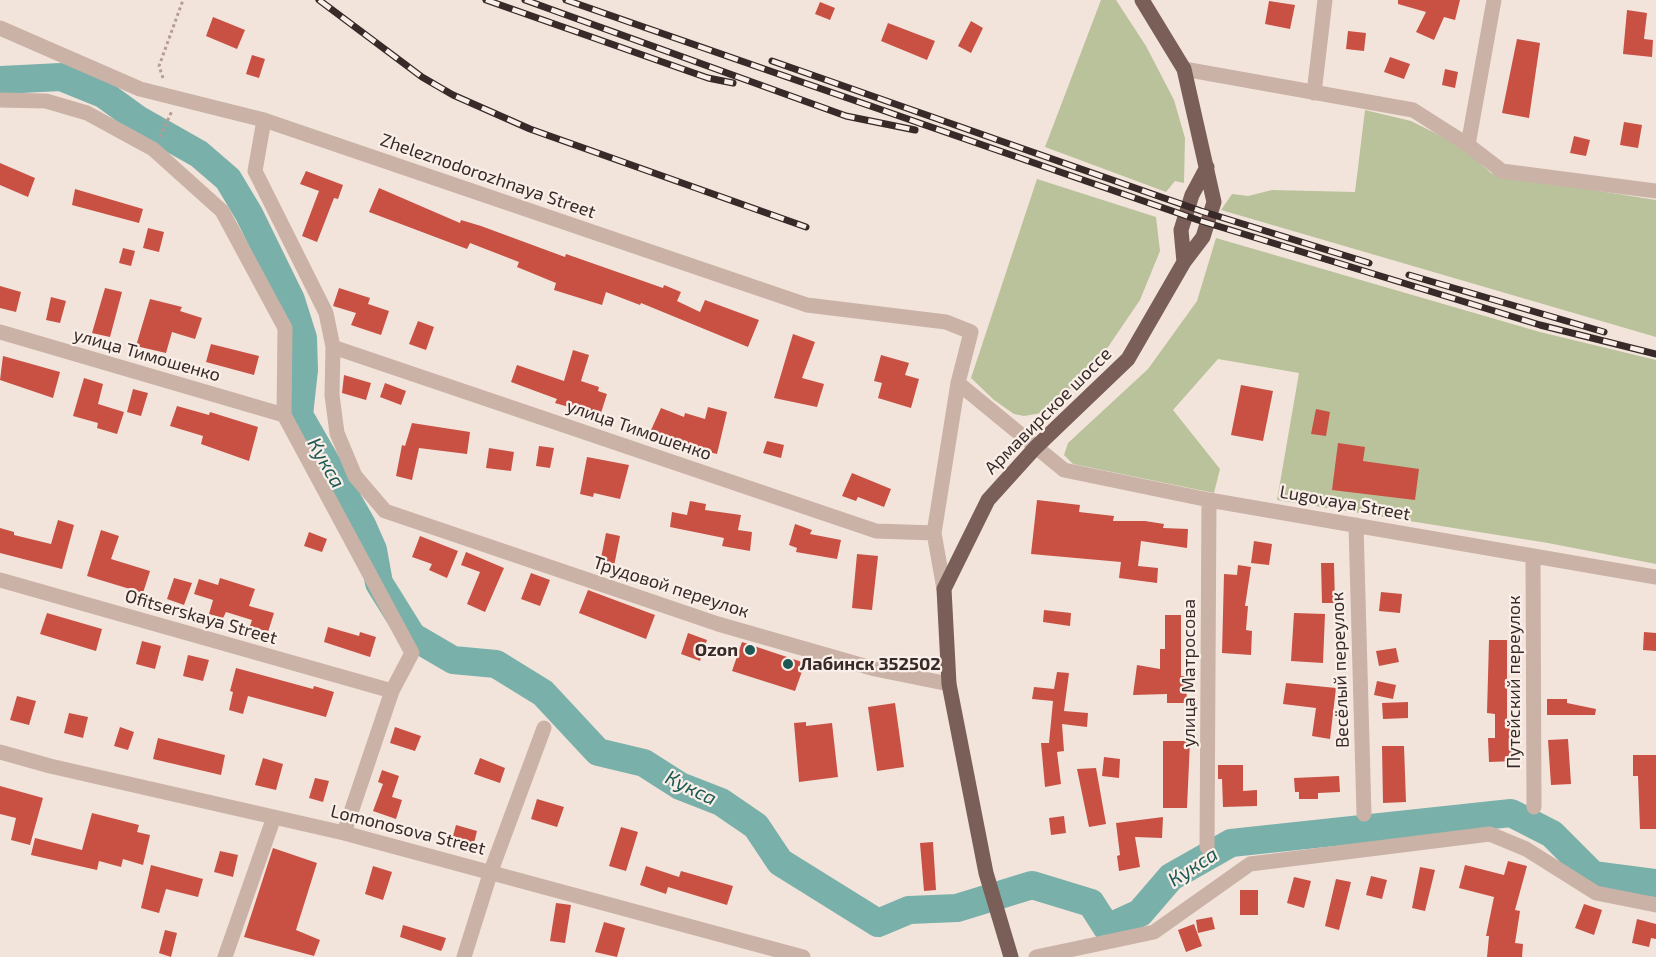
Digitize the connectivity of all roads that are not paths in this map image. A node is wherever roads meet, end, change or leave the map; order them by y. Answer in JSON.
{"nodes":[{"id":1,"x":1142,"y":0,"type":"edge"},
{"id":2,"x":1325,"y":0,"type":"edge"},
{"id":3,"x":1494,"y":0,"type":"edge"},
{"id":4,"x":0,"y":28,"type":"edge"},
{"id":5,"x":1184,"y":69,"type":"junction"},
{"id":6,"x":1314,"y":93,"type":"junction"},
{"id":7,"x":0,"y":100,"type":"edge"},
{"id":8,"x":264,"y":120,"type":"junction"},
{"id":9,"x":1468,"y":145,"type":"junction"},
{"id":10,"x":1207,"y":167,"type":"junction"},
{"id":11,"x":1656,"y":188,"type":"edge"},
{"id":12,"x":1184,"y":262,"type":"junction"},
{"id":13,"x":0,"y":332,"type":"edge"},
{"id":14,"x":971,"y":332,"type":"joint"},
{"id":15,"x":333,"y":347,"type":"junction"},
{"id":16,"x":958,"y":384,"type":"junction"},
{"id":17,"x":284,"y":415,"type":"junction"},
{"id":18,"x":1035,"y":448,"type":"junction"},
{"id":19,"x":1209,"y":500,"type":"junction"},
{"id":20,"x":1356,"y":525,"type":"junction"},
{"id":21,"x":934,"y":533,"type":"junction"},
{"id":22,"x":1533,"y":556,"type":"junction"},
{"id":23,"x":1656,"y":577,"type":"edge"},
{"id":24,"x":0,"y":580,"type":"edge"},
{"id":25,"x":944,"y":589,"type":"junction"},
{"id":26,"x":949,"y":684,"type":"junction"},
{"id":27,"x":392,"y":691,"type":"junction"},
{"id":28,"x":544,"y":728,"type":"dead end"},
{"id":29,"x":0,"y":752,"type":"edge"},
{"id":30,"x":1534,"y":807,"type":"dead end"},
{"id":31,"x":1364,"y":814,"type":"dead end"},
{"id":32,"x":274,"y":817,"type":"junction"},
{"id":33,"x":344,"y":833,"type":"junction"},
{"id":34,"x":1207,"y":847,"type":"dead end"},
{"id":35,"x":491,"y":871,"type":"junction"},
{"id":36,"x":1656,"y":905,"type":"edge"},
{"id":37,"x":755,"y":951,"type":"edge"},
{"id":38,"x":225,"y":957,"type":"edge"},
{"id":39,"x":464,"y":957,"type":"edge"},
{"id":40,"x":803,"y":957,"type":"edge"},
{"id":41,"x":1011,"y":957,"type":"edge"},
{"id":42,"x":1036,"y":957,"type":"edge"}],
"edges":[{"from":1,"to":5,"type":"main road","name":"Армавирское шоссе"},
{"from":2,"to":6,"type":"street"},
{"from":3,"to":9,"type":"street"},
{"from":4,"to":8,"type":"street","name":"Zheleznodorozhnaya Street"},
{"from":5,"to":6,"type":"street"},
{"from":5,"to":10,"type":"main road","name":"Армавирское шоссе"},
{"from":6,"to":9,"type":"street"},
{"from":7,"to":17,"type":"street"},
{"from":8,"to":14,"type":"street","name":"Zheleznodorozhnaya Street"},
{"from":8,"to":15,"type":"street"},
{"from":9,"to":11,"type":"street"},
{"from":10,"to":12,"type":"main road"},
{"from":10,"to":12,"type":"main road","name":"Армавирское шоссе"},
{"from":12,"to":18,"type":"main road","name":"Армавирское шоссе"},
{"from":13,"to":17,"type":"street","name":"улица Тимошенко"},
{"from":14,"to":16,"type":"street","name":"Армавирское шоссе"},
{"from":15,"to":21,"type":"street","name":"улица Тимошенко"},
{"from":15,"to":26,"type":"street","name":"Трудовой переулок"},
{"from":16,"to":18,"type":"street","name":"Lugovaya Street"},
{"from":16,"to":21,"type":"street","name":"Армавирское шоссе"},
{"from":17,"to":27,"type":"street"},
{"from":18,"to":19,"type":"street","name":"Lugovaya Street"},
{"from":18,"to":25,"type":"main road","name":"Армавирское шоссе"},
{"from":19,"to":20,"type":"street","name":"Lugovaya Street"},
{"from":19,"to":34,"type":"street","name":"улица Матросова"},
{"from":20,"to":22,"type":"street","name":"Lugovaya Street"},
{"from":20,"to":31,"type":"street","name":"Весёлый переулок"},
{"from":21,"to":25,"type":"street","name":"Армавирское шоссе"},
{"from":22,"to":23,"type":"street","name":"Lugovaya Street"},
{"from":22,"to":30,"type":"street","name":"Путейский переулок"},
{"from":24,"to":27,"type":"street","name":"Ofitserskaya Street"},
{"from":25,"to":26,"type":"main road","name":"Армавирское шоссе"},
{"from":26,"to":41,"type":"main road","name":"Армавирское шоссе"},
{"from":27,"to":33,"type":"street"},
{"from":28,"to":35,"type":"street"},
{"from":29,"to":32,"type":"street","name":"Lomonosova Street"},
{"from":32,"to":33,"type":"street","name":"Lomonosova Street"},
{"from":32,"to":38,"type":"street"},
{"from":33,"to":35,"type":"street","name":"Lomonosova Street"},
{"from":35,"to":37,"type":"street","name":"Lomonosova Street"},
{"from":35,"to":39,"type":"street"},
{"from":36,"to":42,"type":"street"},
{"from":37,"to":40,"type":"street","name":"Lomonosova Street"}]}
